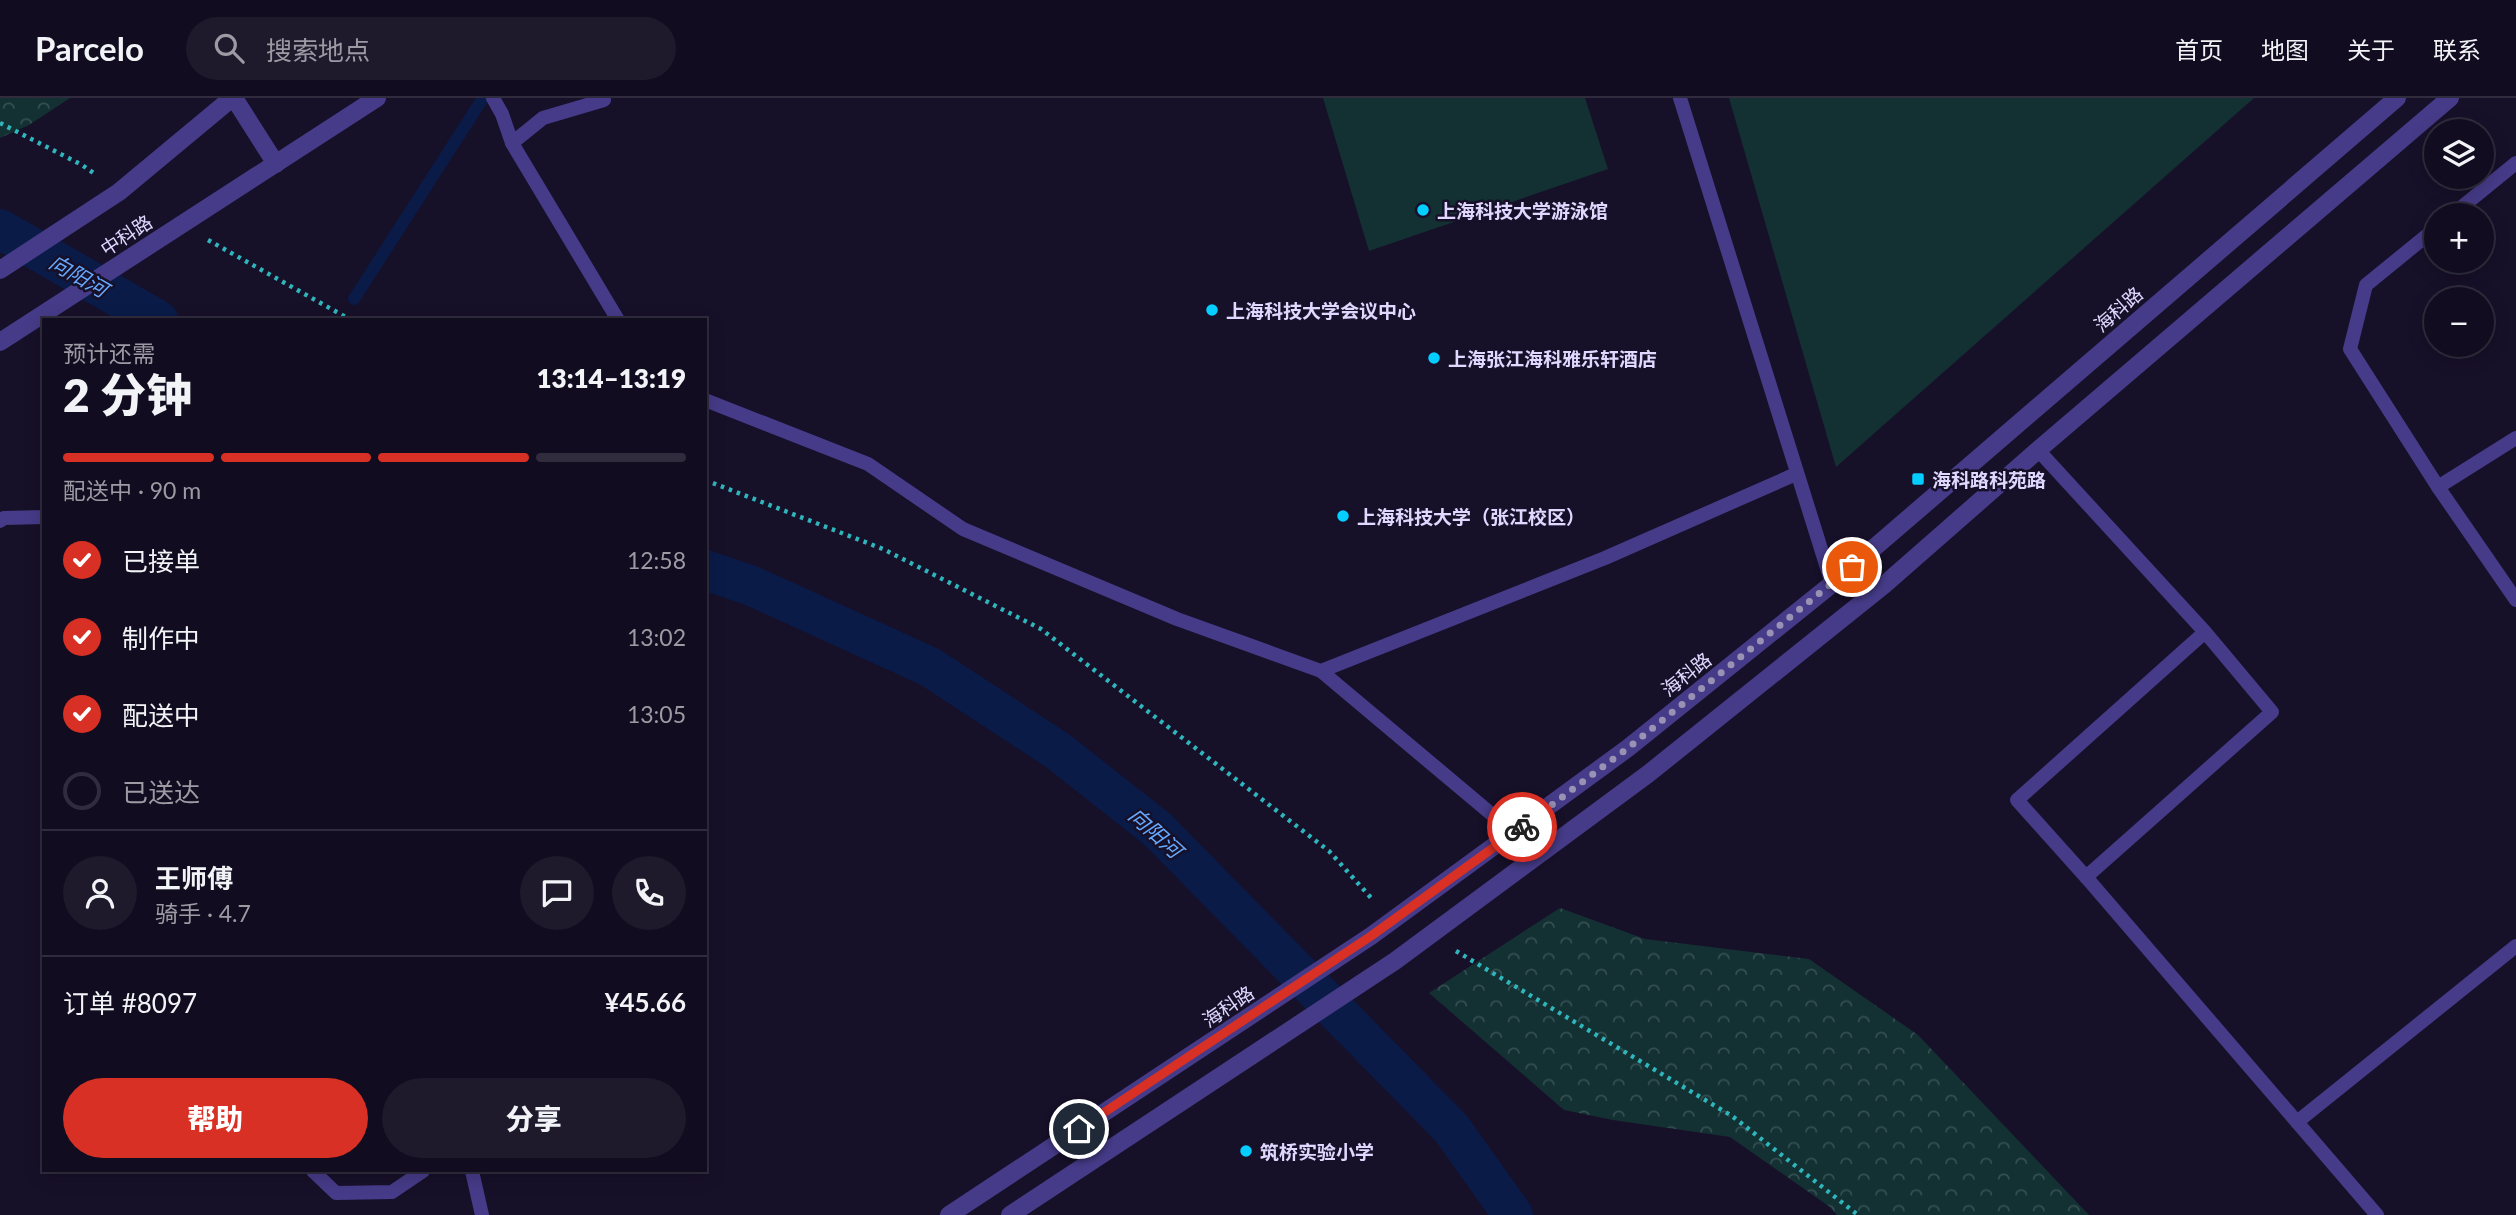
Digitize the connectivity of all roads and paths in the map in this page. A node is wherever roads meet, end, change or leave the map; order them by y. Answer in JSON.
{"nodes":[{"id":1,"x":233,"y":98,"type":"edge"},
{"id":2,"x":377,"y":98,"type":"edge"},
{"id":3,"x":493,"y":98,"type":"edge"},
{"id":4,"x":572,"y":98,"type":"edge"},
{"id":5,"x":1680,"y":98,"type":"edge"},
{"id":6,"x":2397,"y":98,"type":"edge"},
{"id":7,"x":2450,"y":98,"type":"edge"},
{"id":8,"x":604,"y":100,"type":"dead end"},
{"id":9,"x":543,"y":118,"type":"junction"},
{"id":10,"x":0,"y":123,"type":"edge"},
{"id":11,"x":512,"y":143,"type":"junction"},
{"id":12,"x":2516,"y":163,"type":"edge"},
{"id":13,"x":276,"y":164,"type":"junction"},
{"id":14,"x":119,"y":191,"type":"junction"},
{"id":15,"x":2467,"y":203,"type":"edge"},
{"id":16,"x":201,"y":236,"type":"dead end"},
{"id":17,"x":2424,"y":238,"type":"edge"},
{"id":18,"x":0,"y":270,"type":"edge"},
{"id":19,"x":347,"y":318,"type":"edge"},
{"id":20,"x":617,"y":318,"type":"edge"},
{"id":21,"x":0,"y":342,"type":"edge"},
{"id":22,"x":707,"y":401,"type":"edge"},
{"id":23,"x":2516,"y":438,"type":"edge"},
{"id":24,"x":2038,"y":450,"type":"junction"},
{"id":25,"x":1796,"y":474,"type":"junction"},
{"id":26,"x":707,"y":481,"type":"edge"},
{"id":27,"x":2438,"y":487,"type":"junction"},
{"id":28,"x":42,"y":517,"type":"edge"},
{"id":29,"x":0,"y":521,"type":"edge"},
{"id":30,"x":1832,"y":584,"type":"junction"},
{"id":31,"x":2516,"y":600,"type":"edge"},
{"id":32,"x":2205,"y":632,"type":"junction"},
{"id":33,"x":1321,"y":671,"type":"junction"},
{"id":34,"x":1514,"y":833,"type":"junction"},
{"id":35,"x":2086,"y":877,"type":"junction"},
{"id":36,"x":1392,"y":921,"type":"junction"},
{"id":37,"x":1430,"y":936,"type":"junction"},
{"id":38,"x":2516,"y":946,"type":"edge"},
{"id":39,"x":2297,"y":1122,"type":"junction"},
{"id":40,"x":314,"y":1172,"type":"edge"},
{"id":41,"x":422,"y":1172,"type":"edge"},
{"id":42,"x":472,"y":1172,"type":"edge"},
{"id":43,"x":482,"y":1215,"type":"edge"},
{"id":44,"x":949,"y":1215,"type":"edge"},
{"id":45,"x":1010,"y":1215,"type":"edge"},
{"id":46,"x":1858,"y":1215,"type":"edge"},
{"id":47,"x":2377,"y":1215,"type":"edge"}],
"edges":[{"from":1,"to":13,"type":"street"},
{"from":1,"to":14,"type":"street","name":"中科路"},
{"from":2,"to":13,"type":"street","name":"中科路"},
{"from":3,"to":11,"type":"lane"},
{"from":4,"to":9,"type":"lane"},
{"from":5,"to":25,"type":"lane"},
{"from":6,"to":30,"type":"street","name":"海科路"},
{"from":7,"to":24,"type":"street"},
{"from":8,"to":9,"type":"lane"},
{"from":9,"to":11,"type":"lane"},
{"from":10,"to":14,"type":"path"},
{"from":11,"to":20,"type":"lane"},
{"from":12,"to":15,"type":"lane"},
{"from":13,"to":21,"type":"street","name":"中科路"},
{"from":14,"to":18,"type":"street","name":"中科路"},
{"from":16,"to":19,"type":"path"},
{"from":17,"to":27,"type":"lane"},
{"from":22,"to":33,"type":"lane"},
{"from":23,"to":27,"type":"lane"},
{"from":24,"to":32,"type":"lane"},
{"from":24,"to":37,"type":"street"},
{"from":25,"to":30,"type":"lane"},
{"from":25,"to":33,"type":"lane"},
{"from":26,"to":36,"type":"path"},
{"from":27,"to":31,"type":"lane"},
{"from":28,"to":29,"type":"lane"},
{"from":30,"to":34,"type":"street","name":"海科路"},
{"from":32,"to":35,"type":"lane"},
{"from":32,"to":35,"type":"lane"},
{"from":33,"to":34,"type":"lane"},
{"from":34,"to":36,"type":"street","name":"海科路"},
{"from":35,"to":39,"type":"lane"},
{"from":36,"to":44,"type":"street","name":"海科路"},
{"from":37,"to":45,"type":"street"},
{"from":37,"to":46,"type":"path"},
{"from":38,"to":39,"type":"lane"},
{"from":39,"to":47,"type":"lane"},
{"from":40,"to":41,"type":"lane"},
{"from":42,"to":43,"type":"lane"}]}
